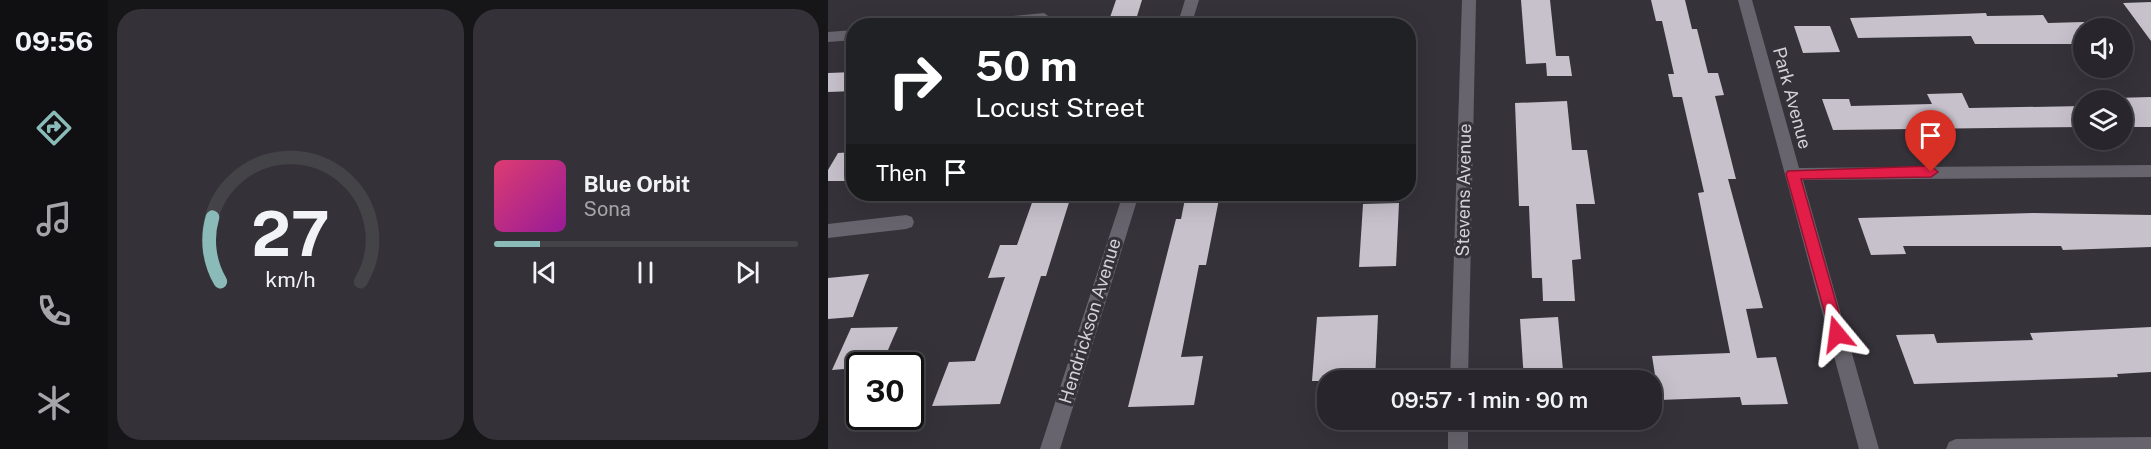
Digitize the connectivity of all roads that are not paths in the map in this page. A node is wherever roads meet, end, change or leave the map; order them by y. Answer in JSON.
{"nodes":[{"id":1,"x":1192,"y":0,"type":"edge"},
{"id":2,"x":1469,"y":0,"type":"edge"},
{"id":3,"x":1745,"y":0,"type":"edge"},
{"id":4,"x":1186,"y":18,"type":"edge"},
{"id":5,"x":846,"y":36,"type":"edge"},
{"id":6,"x":828,"y":37,"type":"edge"},
{"id":7,"x":2151,"y":171,"type":"edge"},
{"id":8,"x":1792,"y":174,"type":"junction"},
{"id":9,"x":1129,"y":201,"type":"edge"},
{"id":10,"x":906,"y":222,"type":"dead end"},
{"id":11,"x":828,"y":231,"type":"edge"},
{"id":12,"x":1459,"y":370,"type":"edge"},
{"id":13,"x":1458,"y":430,"type":"edge"},
{"id":14,"x":2151,"y":447,"type":"edge"},
{"id":15,"x":1050,"y":449,"type":"edge"},
{"id":16,"x":1458,"y":449,"type":"edge"},
{"id":17,"x":1869,"y":449,"type":"edge"},
{"id":18,"x":1956,"y":449,"type":"edge"}],
"edges":[{"from":1,"to":4,"type":"street"},
{"from":2,"to":12,"type":"street","name":"Stevens Avenue"},
{"from":3,"to":8,"type":"street","name":"Park Avenue"},
{"from":5,"to":6,"type":"street"},
{"from":7,"to":8,"type":"street"},
{"from":8,"to":17,"type":"street","name":"Park Avenue"},
{"from":9,"to":15,"type":"street","name":"Hendrickson Avenue"},
{"from":10,"to":11,"type":"street"},
{"from":13,"to":16,"type":"street"},
{"from":14,"to":18,"type":"street"}]}
